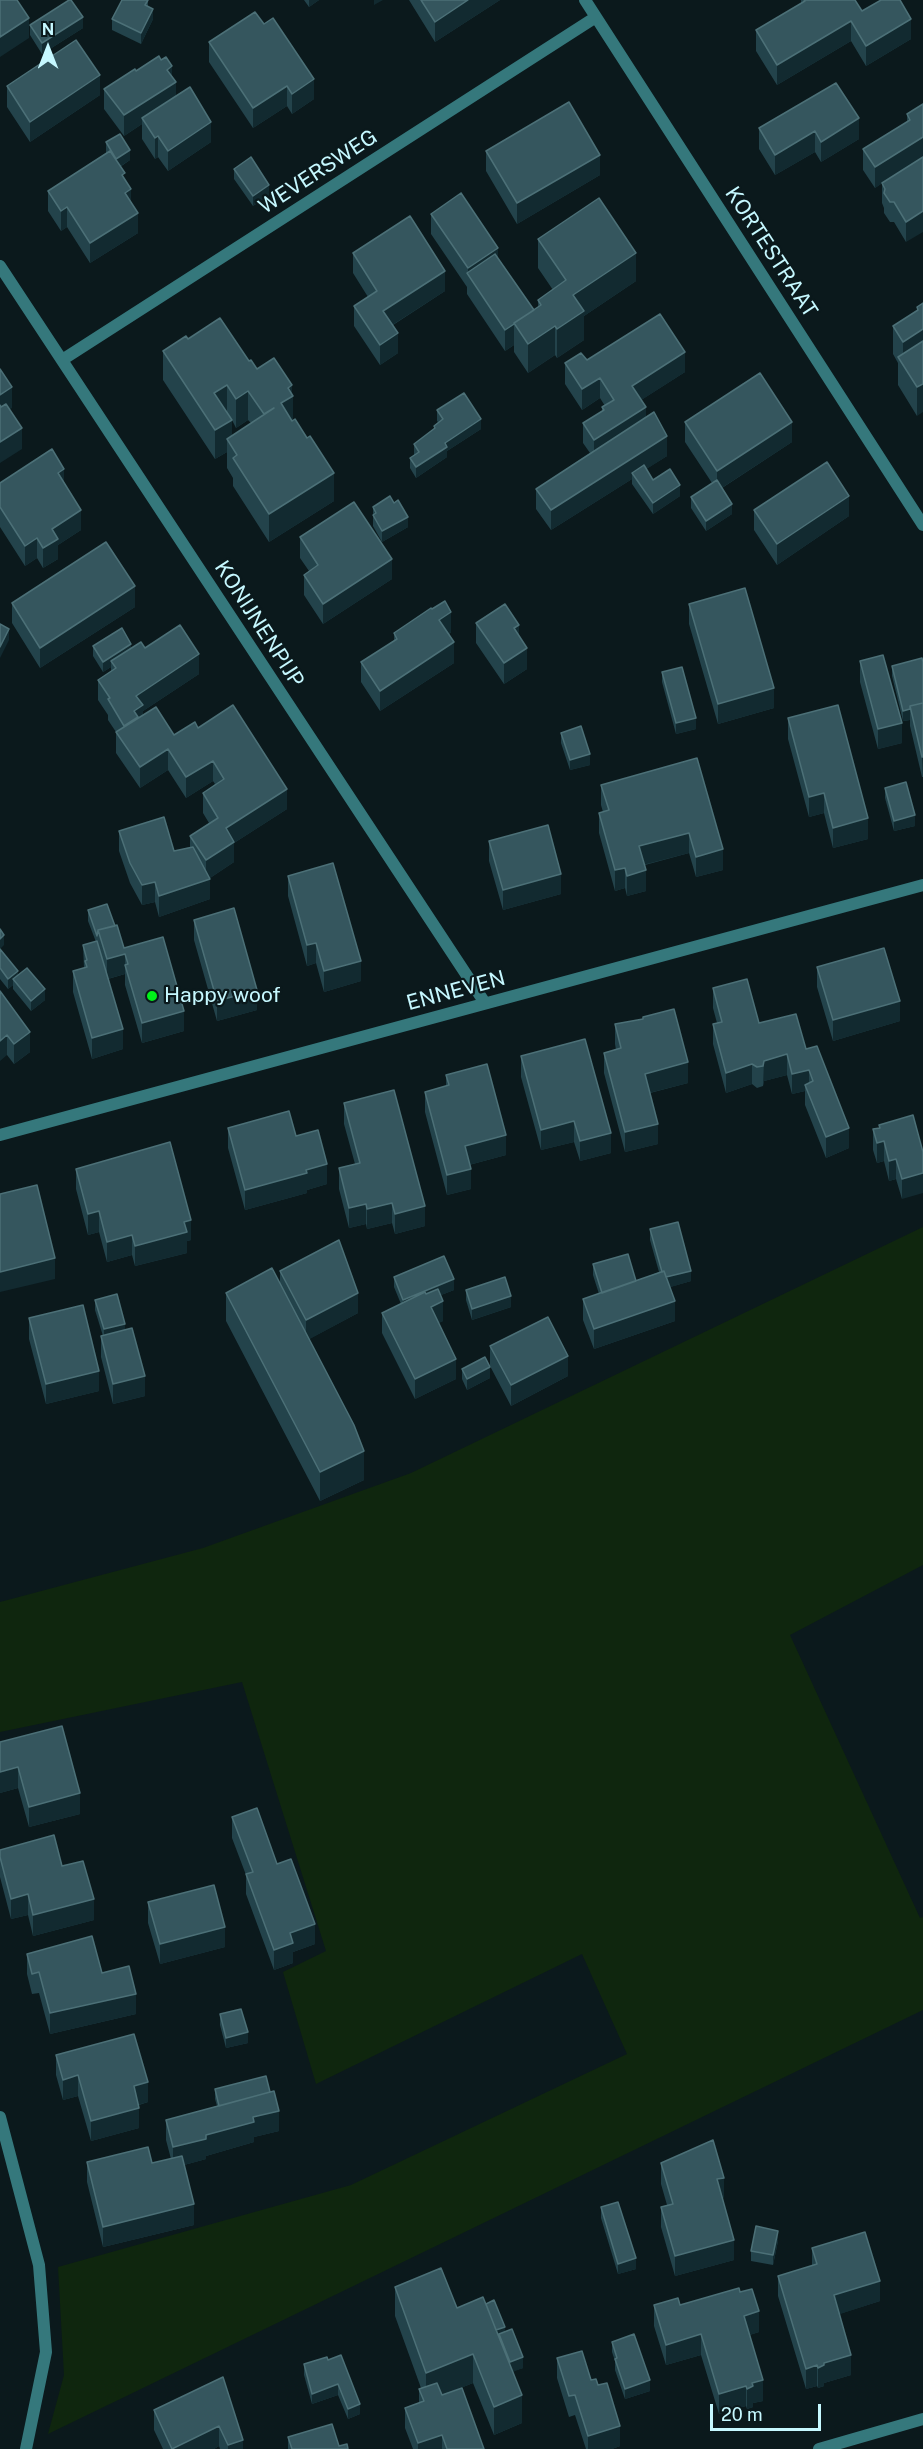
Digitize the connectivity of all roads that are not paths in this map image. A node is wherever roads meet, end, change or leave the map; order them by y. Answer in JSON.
{"nodes":[{"id":1,"x":585,"y":0,"type":"edge"},
{"id":2,"x":596,"y":17,"type":"junction"},
{"id":3,"x":0,"y":266,"type":"edge"},
{"id":4,"x":62,"y":360,"type":"junction"},
{"id":5,"x":923,"y":525,"type":"edge"},
{"id":6,"x":923,"y":885,"type":"edge"},
{"id":7,"x":485,"y":1003,"type":"junction"},
{"id":8,"x":0,"y":1135,"type":"edge"},
{"id":9,"x":0,"y":2117,"type":"edge"},
{"id":10,"x":923,"y":2419,"type":"edge"},
{"id":11,"x":26,"y":2449,"type":"edge"},
{"id":12,"x":819,"y":2449,"type":"edge"}],
"edges":[{"from":1,"to":2,"type":"street","name":"KORTESTRAAT"},
{"from":2,"to":4,"type":"street","name":"WEVERSWEG"},
{"from":2,"to":5,"type":"street","name":"KORTESTRAAT"},
{"from":3,"to":4,"type":"street","name":"KONIJNENPIJP"},
{"from":4,"to":7,"type":"street","name":"KONIJNENPIJP"},
{"from":6,"to":7,"type":"street","name":"ENNEVEN"},
{"from":7,"to":8,"type":"street","name":"ENNEVEN"},
{"from":9,"to":11,"type":"street"},
{"from":10,"to":12,"type":"street"}]}
